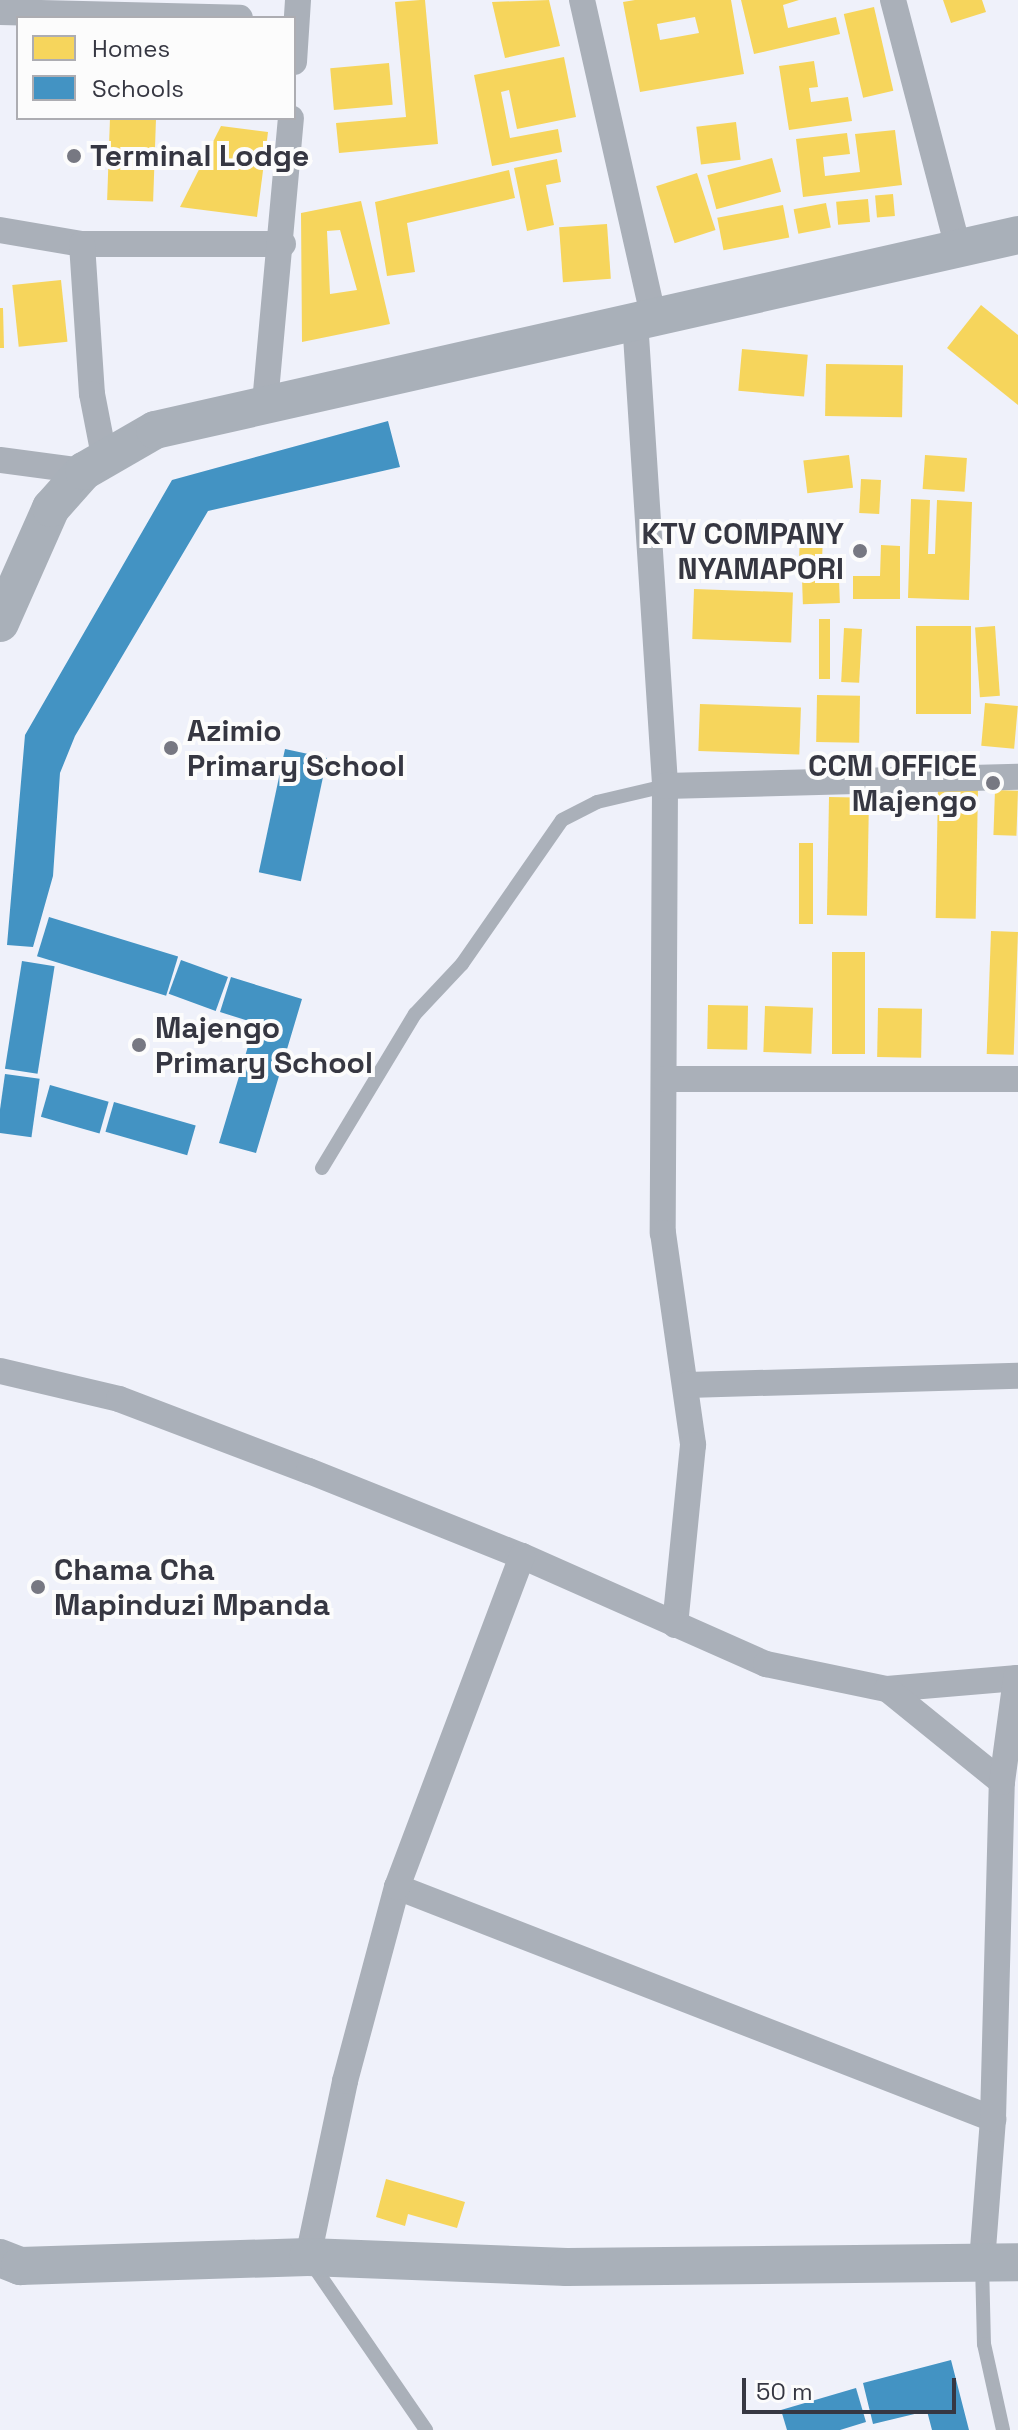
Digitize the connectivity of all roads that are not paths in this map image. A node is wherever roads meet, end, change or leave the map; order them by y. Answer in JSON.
{"nodes":[{"id":1,"x":582,"y":0,"type":"edge"},
{"id":2,"x":893,"y":0,"type":"edge"},
{"id":3,"x":0,"y":12,"type":"edge"},
{"id":4,"x":160,"y":16,"type":"edge"},
{"id":5,"x":291,"y":120,"type":"edge"},
{"id":6,"x":0,"y":230,"type":"edge"},
{"id":7,"x":1018,"y":235,"type":"edge"},
{"id":8,"x":82,"y":244,"type":"junction"},
{"id":9,"x":283,"y":244,"type":"junction"},
{"id":10,"x":958,"y":248,"type":"junction"},
{"id":11,"x":644,"y":318,"type":"junction"},
{"id":12,"x":265,"y":403,"type":"junction"},
{"id":13,"x":0,"y":460,"type":"edge"},
{"id":14,"x":94,"y":463,"type":"junction"},
{"id":15,"x":0,"y":623,"type":"edge"},
{"id":16,"x":1018,"y":777,"type":"edge"},
{"id":17,"x":665,"y":786,"type":"junction"},
{"id":18,"x":664,"y":1079,"type":"junction"},
{"id":19,"x":1018,"y":1079,"type":"edge"},
{"id":20,"x":322,"y":1168,"type":"dead end"},
{"id":21,"x":0,"y":1371,"type":"edge"},
{"id":22,"x":1018,"y":1376,"type":"edge"},
{"id":23,"x":687,"y":1385,"type":"junction"},
{"id":24,"x":522,"y":1556,"type":"junction"},
{"id":25,"x":675,"y":1625,"type":"junction"},
{"id":26,"x":1017,"y":1678,"type":"edge"},
{"id":27,"x":887,"y":1689,"type":"junction"},
{"id":28,"x":1002,"y":1782,"type":"junction"},
{"id":29,"x":397,"y":1887,"type":"junction"},
{"id":30,"x":993,"y":2119,"type":"junction"},
{"id":31,"x":308,"y":2257,"type":"junction"},
{"id":32,"x":1000,"y":2262,"type":"edge"},
{"id":33,"x":7,"y":2266,"type":"edge"},
{"id":34,"x":426,"y":2430,"type":"edge"},
{"id":35,"x":1003,"y":2430,"type":"edge"}],
"edges":[{"from":1,"to":11,"type":"street"},
{"from":2,"to":10,"type":"street"},
{"from":3,"to":4,"type":"street"},
{"from":5,"to":9,"type":"street"},
{"from":6,"to":8,"type":"street"},
{"from":7,"to":10,"type":"street"},
{"from":8,"to":9,"type":"street"},
{"from":8,"to":14,"type":"street"},
{"from":9,"to":12,"type":"street"},
{"from":10,"to":11,"type":"street"},
{"from":11,"to":12,"type":"street"},
{"from":11,"to":17,"type":"street"},
{"from":12,"to":14,"type":"street"},
{"from":13,"to":14,"type":"street"},
{"from":14,"to":15,"type":"street"},
{"from":16,"to":17,"type":"street"},
{"from":17,"to":18,"type":"street"},
{"from":17,"to":20,"type":"lane"},
{"from":18,"to":19,"type":"street"},
{"from":18,"to":23,"type":"street"},
{"from":21,"to":24,"type":"street"},
{"from":22,"to":23,"type":"street"},
{"from":23,"to":25,"type":"street"},
{"from":24,"to":25,"type":"street"},
{"from":24,"to":29,"type":"street"},
{"from":25,"to":27,"type":"street"},
{"from":26,"to":27,"type":"street"},
{"from":26,"to":28,"type":"street"},
{"from":27,"to":28,"type":"street"},
{"from":28,"to":30,"type":"street"},
{"from":29,"to":30,"type":"street"},
{"from":29,"to":31,"type":"street"},
{"from":30,"to":32,"type":"street"},
{"from":31,"to":32,"type":"street"},
{"from":31,"to":33,"type":"street"},
{"from":31,"to":34,"type":"lane"},
{"from":32,"to":35,"type":"lane"}]}
